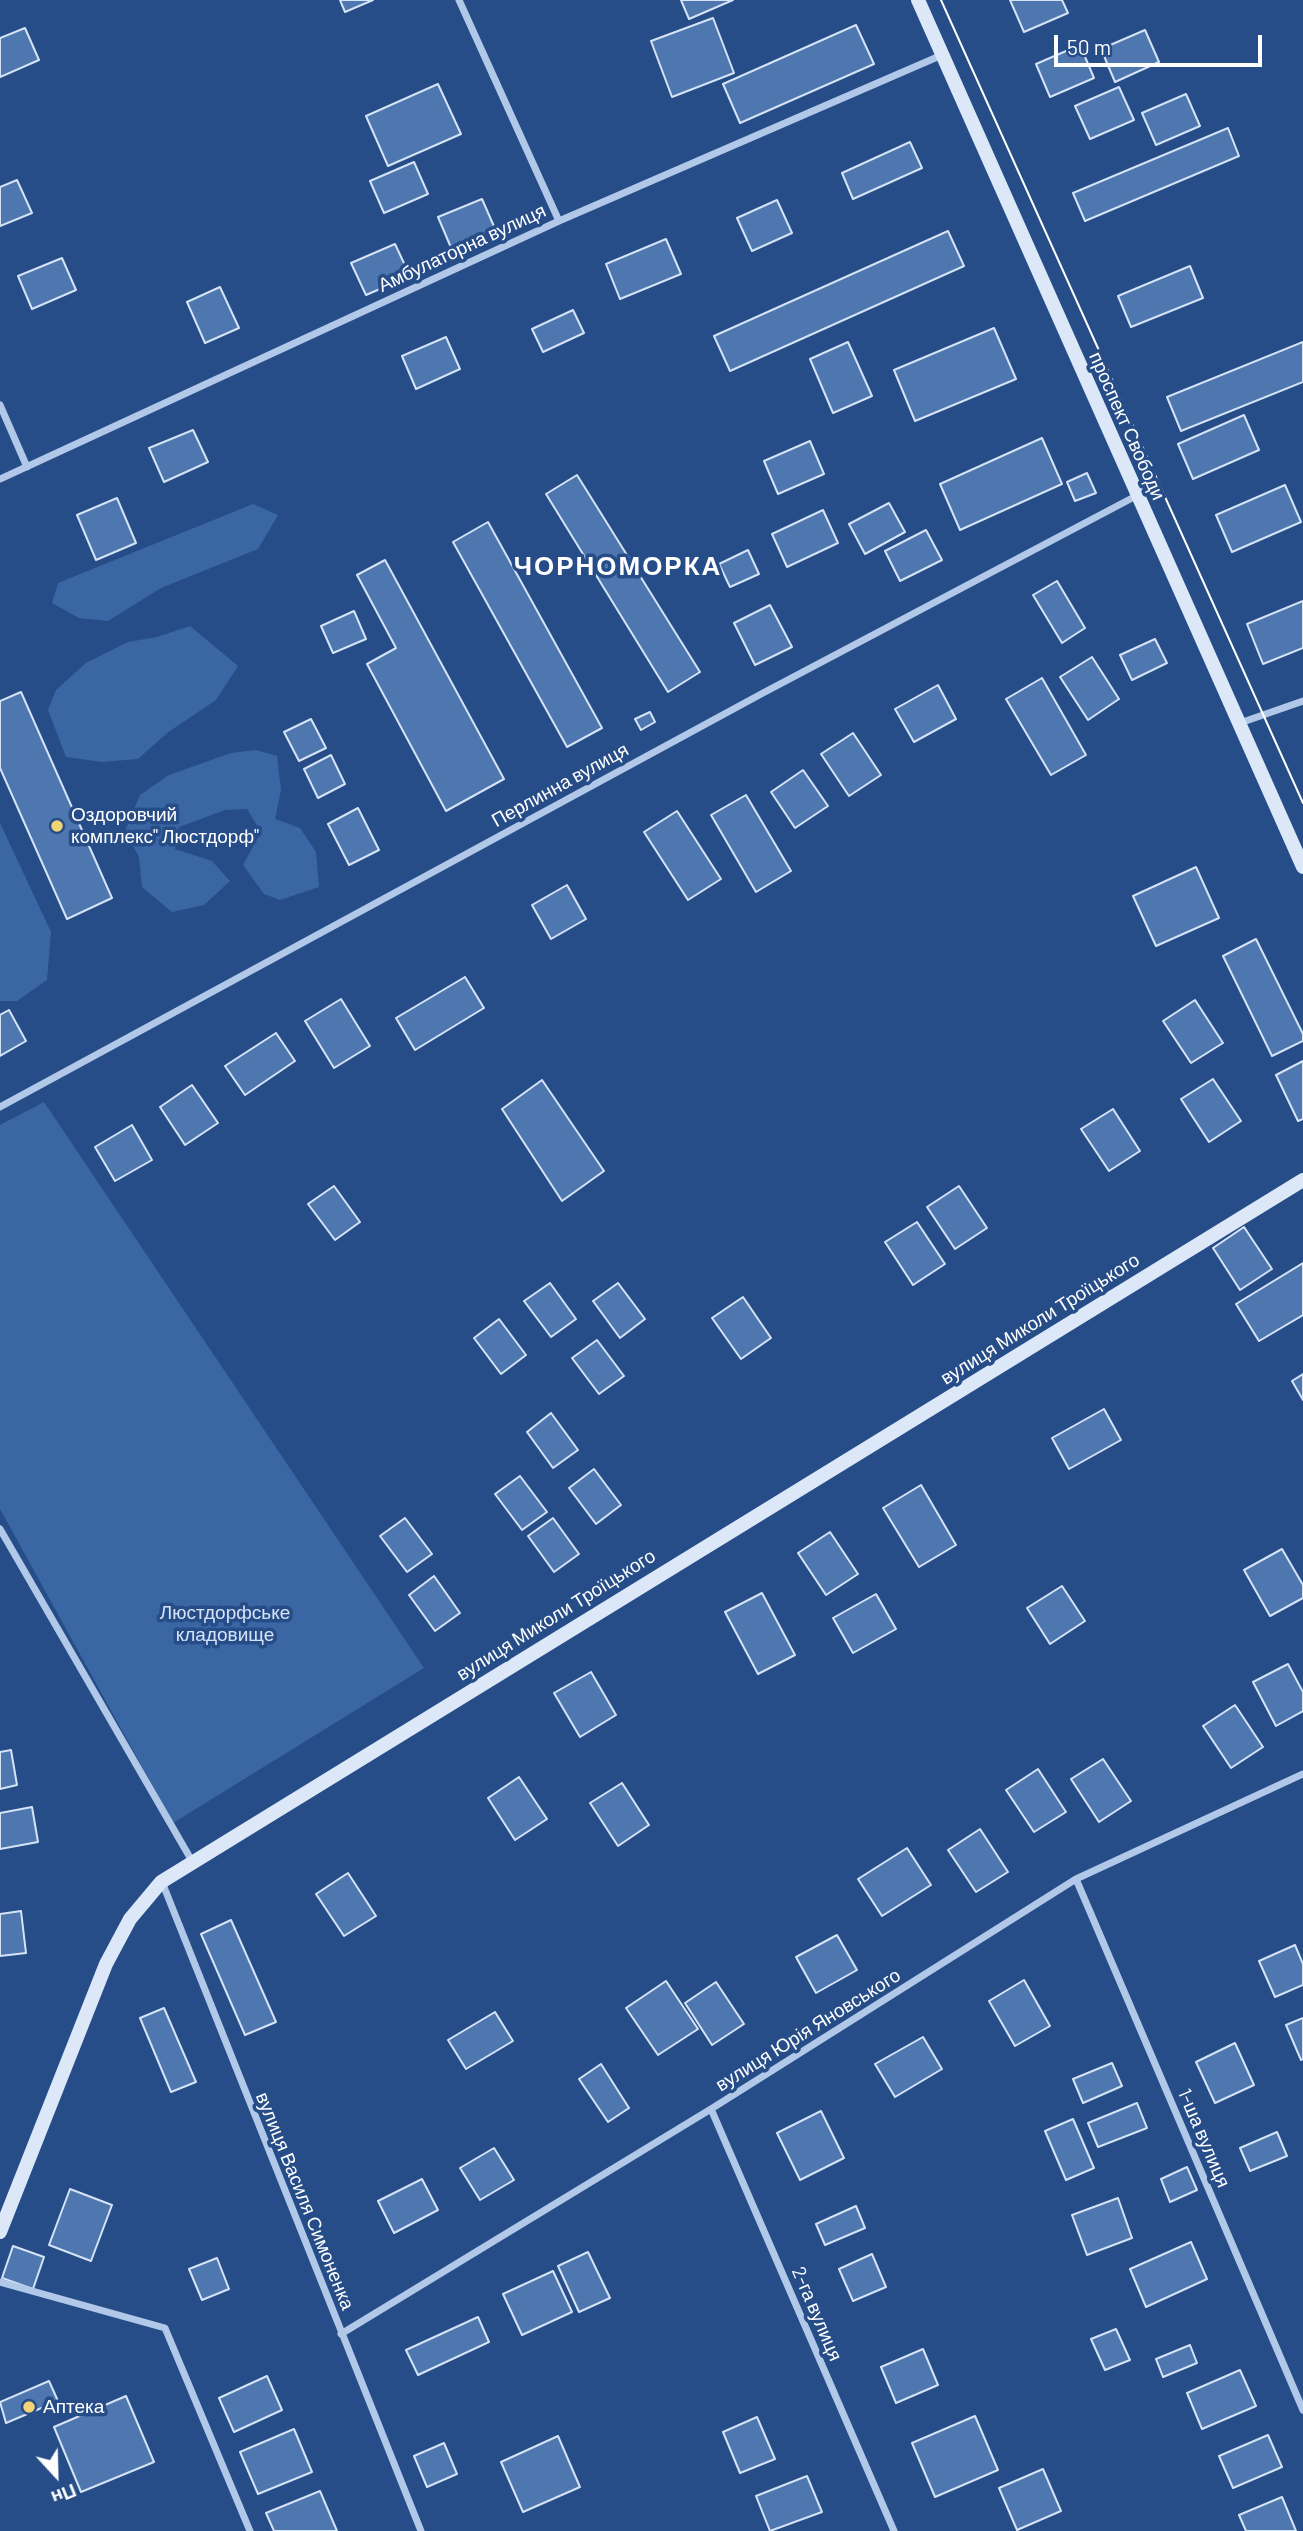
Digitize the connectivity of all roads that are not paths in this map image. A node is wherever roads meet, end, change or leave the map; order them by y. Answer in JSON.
{"nodes":[{"id":1,"x":459,"y":0,"type":"edge"},
{"id":2,"x":918,"y":0,"type":"edge"},
{"id":3,"x":942,"y":55,"type":"junction"},
{"id":4,"x":559,"y":221,"type":"junction"},
{"id":5,"x":0,"y":405,"type":"edge"},
{"id":6,"x":27,"y":467,"type":"junction"},
{"id":7,"x":0,"y":479,"type":"edge"},
{"id":8,"x":1136,"y":496,"type":"junction"},
{"id":9,"x":1303,"y":701,"type":"edge"},
{"id":10,"x":1239,"y":723,"type":"junction"},
{"id":11,"x":1303,"y":867,"type":"edge"},
{"id":12,"x":0,"y":1107,"type":"edge"},
{"id":13,"x":1303,"y":1180,"type":"edge"},
{"id":14,"x":0,"y":1529,"type":"edge"},
{"id":15,"x":1303,"y":1774,"type":"edge"},
{"id":16,"x":192,"y":1861,"type":"junction"},
{"id":17,"x":1076,"y":1879,"type":"junction"},
{"id":18,"x":161,"y":1882,"type":"junction"},
{"id":19,"x":711,"y":2109,"type":"junction"},
{"id":20,"x":0,"y":2232,"type":"edge"},
{"id":21,"x":0,"y":2281,"type":"edge"},
{"id":22,"x":341,"y":2334,"type":"junction"},
{"id":23,"x":1303,"y":2410,"type":"edge"},
{"id":24,"x":250,"y":2531,"type":"edge"},
{"id":25,"x":421,"y":2531,"type":"edge"},
{"id":26,"x":894,"y":2531,"type":"edge"}],
"edges":[{"from":1,"to":4,"type":"street"},
{"from":2,"to":3,"type":"street","name":"проспект Свободи"},
{"from":3,"to":4,"type":"street","name":"Амбулаторна вулиця"},
{"from":3,"to":8,"type":"street","name":"проспект Свободи"},
{"from":4,"to":6,"type":"street","name":"Амбулаторна вулиця"},
{"from":5,"to":6,"type":"street"},
{"from":6,"to":7,"type":"street","name":"Амбулаторна вулиця"},
{"from":8,"to":10,"type":"street","name":"проспект Свободи"},
{"from":8,"to":12,"type":"street","name":"Перлинна вулиця"},
{"from":9,"to":10,"type":"street"},
{"from":10,"to":11,"type":"street","name":"проспект Свободи"},
{"from":13,"to":16,"type":"street","name":"вулиця Миколи Троїцького"},
{"from":14,"to":16,"type":"street"},
{"from":15,"to":17,"type":"street","name":"вулиця Юрія Яновського"},
{"from":16,"to":18,"type":"street","name":"вулиця Миколи Троїцького"},
{"from":17,"to":19,"type":"street","name":"вулиця Юрія Яновського"},
{"from":17,"to":23,"type":"street","name":"1-ша вулиця"},
{"from":18,"to":20,"type":"street","name":"вулиця Миколи Троїцького"},
{"from":18,"to":22,"type":"street","name":"вулиця Василя Симоненка"},
{"from":19,"to":22,"type":"street","name":"вулиця Юрія Яновського"},
{"from":19,"to":26,"type":"street","name":"2-га вулиця"},
{"from":21,"to":24,"type":"street"},
{"from":22,"to":25,"type":"street","name":"вулиця Василя Симоненка"}]}
